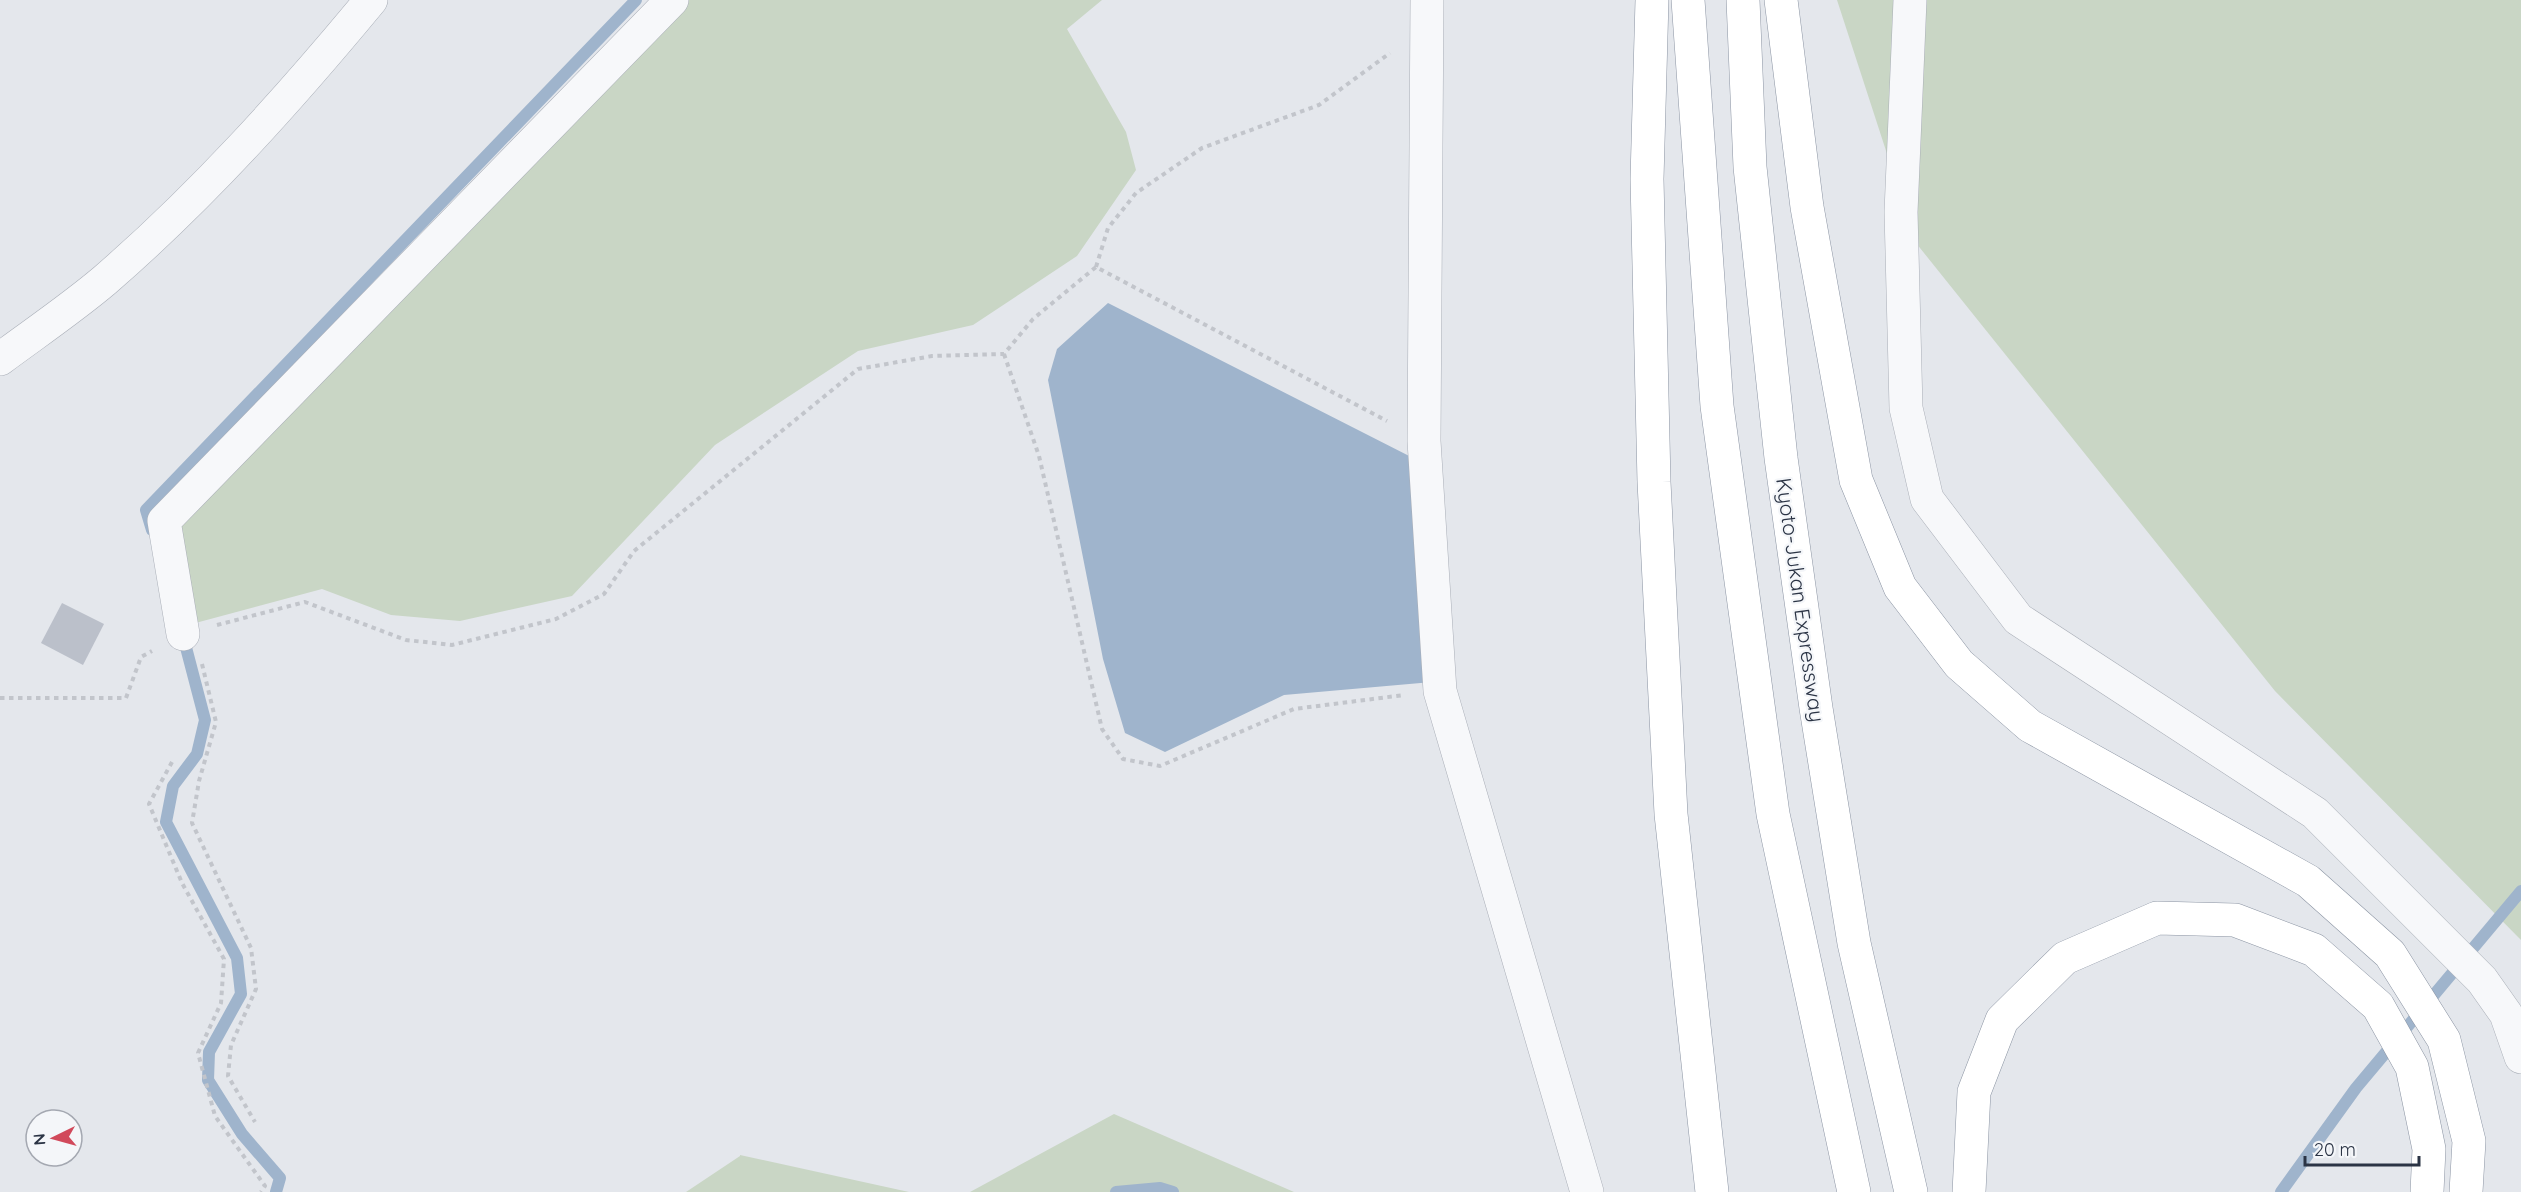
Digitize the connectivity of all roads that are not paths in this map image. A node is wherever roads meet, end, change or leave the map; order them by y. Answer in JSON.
{"nodes":[{"id":1,"x":371,"y":0,"type":"edge"},
{"id":2,"x":672,"y":0,"type":"edge"},
{"id":3,"x":1653,"y":0,"type":"edge"},
{"id":4,"x":1688,"y":0,"type":"edge"},
{"id":5,"x":1743,"y":0,"type":"edge"},
{"id":6,"x":1781,"y":0,"type":"edge"},
{"id":7,"x":1910,"y":0,"type":"edge"},
{"id":8,"x":1427,"y":13,"type":"edge"},
{"id":9,"x":0,"y":359,"type":"edge"},
{"id":10,"x":188,"y":632,"type":"road end"},
{"id":11,"x":2521,"y":1057,"type":"edge"},
{"id":12,"x":1587,"y":1192,"type":"edge"},
{"id":13,"x":1712,"y":1192,"type":"edge"},
{"id":14,"x":1854,"y":1192,"type":"edge"},
{"id":15,"x":1911,"y":1192,"type":"edge"},
{"id":16,"x":1969,"y":1192,"type":"edge"},
{"id":17,"x":2427,"y":1192,"type":"edge"},
{"id":18,"x":2466,"y":1192,"type":"edge"}],
"edges":[{"from":1,"to":9,"type":"street"},
{"from":2,"to":10,"type":"street"},
{"from":3,"to":13,"type":"highway"},
{"from":4,"to":14,"type":"highway"},
{"from":5,"to":15,"type":"highway","name":"Kyoto-Jukan Expressway"},
{"from":6,"to":18,"type":"highway"},
{"from":7,"to":11,"type":"street"},
{"from":8,"to":12,"type":"street"},
{"from":16,"to":17,"type":"highway"}]}
